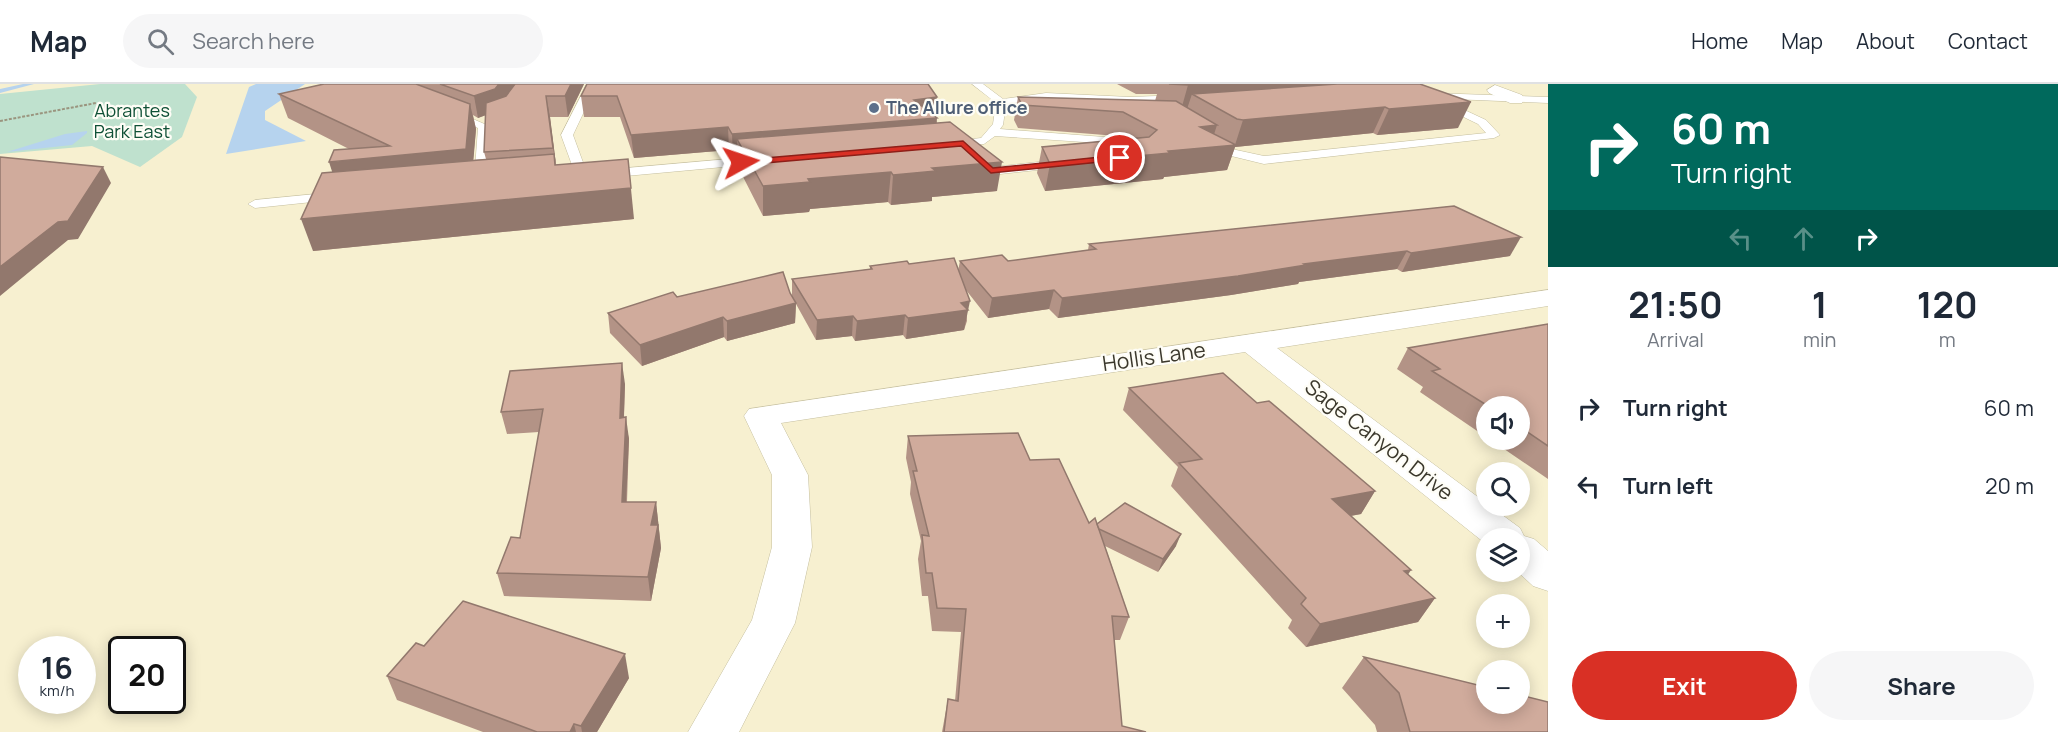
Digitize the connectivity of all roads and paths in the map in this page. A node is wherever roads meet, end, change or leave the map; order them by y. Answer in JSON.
{"nodes":[{"id":1,"x":592,"y":84,"type":"edge"},
{"id":2,"x":977,"y":84,"type":"edge"},
{"id":3,"x":1073,"y":84,"type":"edge"},
{"id":4,"x":1491,"y":88,"type":"junction"},
{"id":5,"x":1548,"y":91,"type":"edge"},
{"id":6,"x":1422,"y":93,"type":"junction"},
{"id":7,"x":1081,"y":97,"type":"junction"},
{"id":8,"x":1200,"y":98,"type":"edge"},
{"id":9,"x":1152,"y":99,"type":"junction"},
{"id":10,"x":1516,"y":99,"type":"junction"},
{"id":11,"x":1548,"y":100,"type":"edge"},
{"id":12,"x":1001,"y":102,"type":"junction"},
{"id":13,"x":96,"y":103,"type":"dead end"},
{"id":14,"x":436,"y":107,"type":"edge"},
{"id":15,"x":1026,"y":108,"type":"edge"},
{"id":16,"x":1164,"y":115,"type":"edge"},
{"id":17,"x":0,"y":121,"type":"edge"},
{"id":18,"x":992,"y":132,"type":"junction"},
{"id":19,"x":1193,"y":132,"type":"edge"},
{"id":20,"x":963,"y":143,"type":"junction"},
{"id":21,"x":940,"y":145,"type":"edge"},
{"id":22,"x":1118,"y":158,"type":"edge"},
{"id":23,"x":775,"y":159,"type":"edge"},
{"id":24,"x":1072,"y":163,"type":"edge"},
{"id":25,"x":479,"y":182,"type":"edge"},
{"id":26,"x":350,"y":195,"type":"edge"},
{"id":27,"x":255,"y":204,"type":"dead end"},
{"id":28,"x":1548,"y":298,"type":"edge"},
{"id":29,"x":1252,"y":343,"type":"junction"},
{"id":30,"x":1493,"y":528,"type":"edge"},
{"id":31,"x":1530,"y":558,"type":"edge"},
{"id":32,"x":1548,"y":575,"type":"edge"},
{"id":33,"x":713,"y":732,"type":"edge"}],
"edges":[{"from":1,"to":23,"type":"lane"},
{"from":2,"to":12,"type":"lane"},
{"from":3,"to":7,"type":"lane"},
{"from":4,"to":5,"type":"lane"},
{"from":4,"to":6,"type":"lane"},
{"from":4,"to":10,"type":"street"},
{"from":6,"to":10,"type":"lane"},
{"from":6,"to":19,"type":"lane"},
{"from":7,"to":9,"type":"lane"},
{"from":7,"to":12,"type":"lane"},
{"from":8,"to":9,"type":"lane"},
{"from":9,"to":16,"type":"lane"},
{"from":10,"to":11,"type":"lane"},
{"from":12,"to":15,"type":"lane"},
{"from":12,"to":18,"type":"lane"},
{"from":13,"to":17,"type":"path"},
{"from":14,"to":25,"type":"lane"},
{"from":18,"to":20,"type":"lane"},
{"from":18,"to":22,"type":"lane"},
{"from":20,"to":21,"type":"lane"},
{"from":20,"to":24,"type":"lane"},
{"from":26,"to":27,"type":"lane"},
{"from":28,"to":29,"type":"street","name":"Hollis Lane"},
{"from":29,"to":30,"type":"street","name":"Sage Canyon Drive"},
{"from":29,"to":33,"type":"street","name":"Hollis Lane"},
{"from":31,"to":32,"type":"street"}]}
